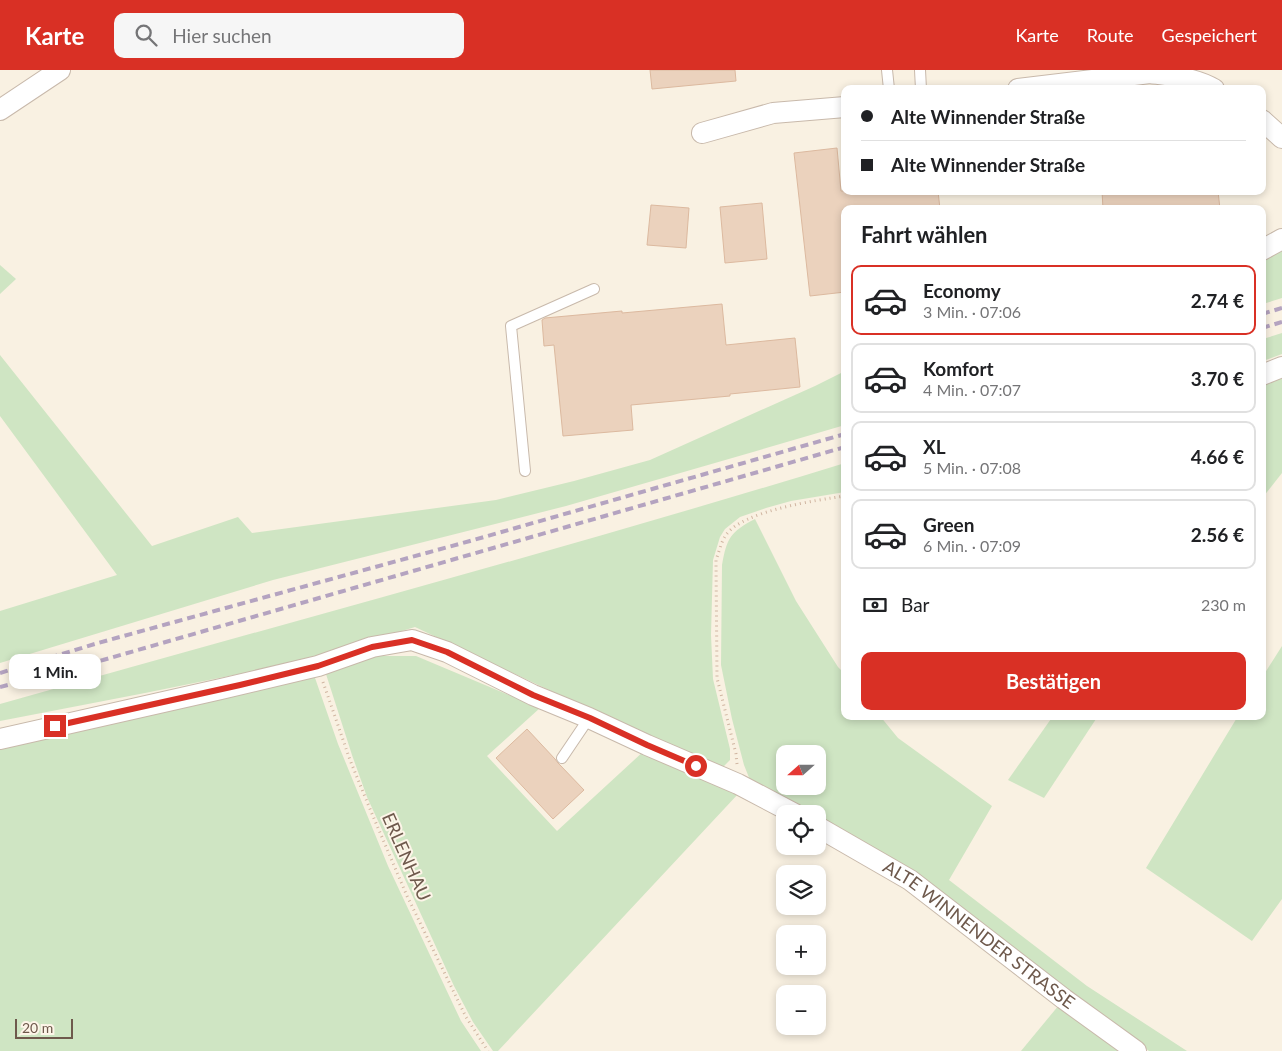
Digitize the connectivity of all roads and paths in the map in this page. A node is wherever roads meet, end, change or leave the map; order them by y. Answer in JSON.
{"nodes":[{"id":1,"x":60,"y":70,"type":"edge"},
{"id":2,"x":887,"y":70,"type":"edge"},
{"id":3,"x":920,"y":70,"type":"edge"},
{"id":4,"x":889,"y":85,"type":"edge"},
{"id":5,"x":922,"y":85,"type":"edge"},
{"id":6,"x":1051,"y":85,"type":"edge"},
{"id":7,"x":1208,"y":85,"type":"edge"},
{"id":8,"x":841,"y":107,"type":"edge"},
{"id":9,"x":0,"y":110,"type":"edge"},
{"id":10,"x":1266,"y":124,"type":"edge"},
{"id":11,"x":702,"y":133,"type":"dead end"},
{"id":12,"x":1282,"y":138,"type":"edge"},
{"id":13,"x":1282,"y":239,"type":"edge"},
{"id":14,"x":1266,"y":248,"type":"edge"},
{"id":15,"x":594,"y":289,"type":"dead end"},
{"id":16,"x":1282,"y":367,"type":"edge"},
{"id":17,"x":1266,"y":373,"type":"edge"},
{"id":18,"x":525,"y":471,"type":"dead end"},
{"id":19,"x":841,"y":497,"type":"edge"},
{"id":20,"x":318,"y":666,"type":"junction"},
{"id":21,"x":590,"y":718,"type":"junction"},
{"id":22,"x":0,"y":738,"type":"edge"},
{"id":23,"x":562,"y":758,"type":"dead end"},
{"id":24,"x":738,"y":784,"type":"junction"},
{"id":25,"x":778,"y":805,"type":"edge"},
{"id":26,"x":826,"y":831,"type":"edge"},
{"id":27,"x":488,"y":1051,"type":"edge"},
{"id":28,"x":1136,"y":1051,"type":"edge"}],
"edges":[{"from":1,"to":9,"type":"street"},
{"from":2,"to":4,"type":"lane"},
{"from":3,"to":5,"type":"lane"},
{"from":6,"to":7,"type":"street"},
{"from":8,"to":11,"type":"street"},
{"from":10,"to":12,"type":"street"},
{"from":13,"to":14,"type":"street"},
{"from":15,"to":18,"type":"lane"},
{"from":16,"to":17,"type":"street"},
{"from":19,"to":24,"type":"path"},
{"from":20,"to":21,"type":"street"},
{"from":20,"to":22,"type":"street"},
{"from":20,"to":27,"type":"path","name":"ERLENHAU"},
{"from":21,"to":23,"type":"lane"},
{"from":21,"to":24,"type":"street"},
{"from":24,"to":25,"type":"street"},
{"from":26,"to":28,"type":"street","name":"ALTE WINNENDER STRASSE"}]}
